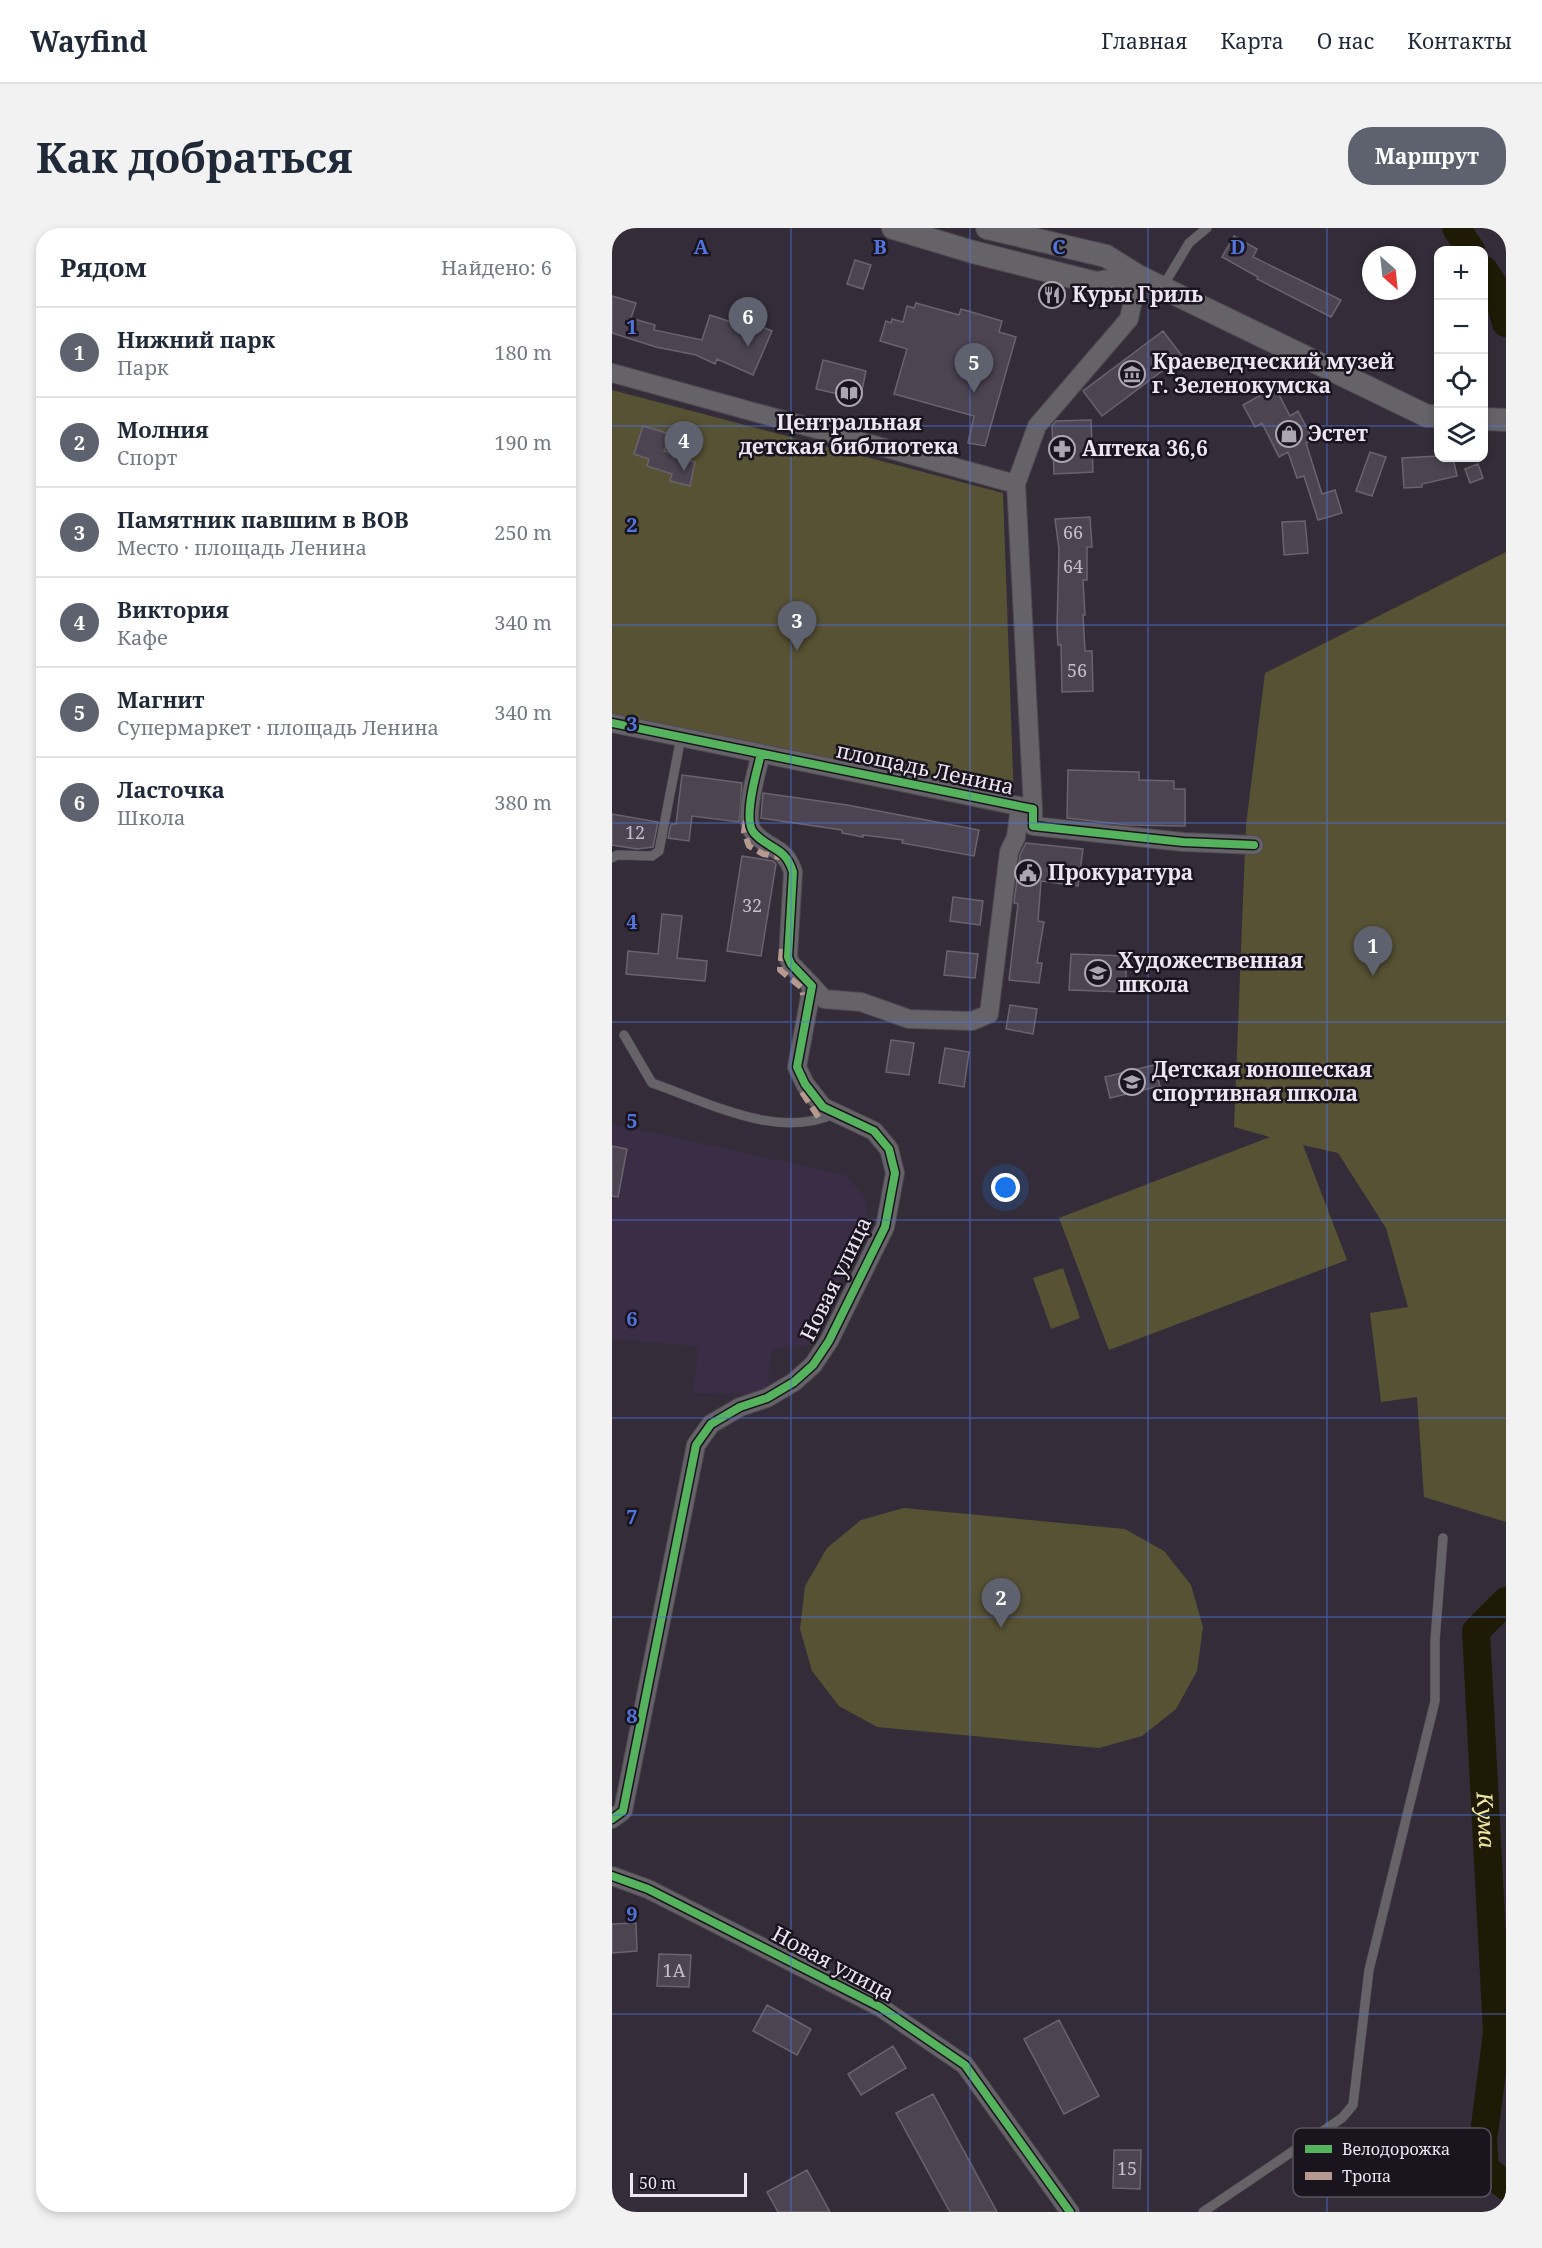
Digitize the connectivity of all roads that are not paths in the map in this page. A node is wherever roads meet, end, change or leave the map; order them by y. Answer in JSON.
{"nodes":[{"id":1,"x":893,"y":228,"type":"edge"},
{"id":2,"x":987,"y":228,"type":"edge"},
{"id":3,"x":1207,"y":228,"type":"edge"},
{"id":4,"x":1138,"y":276,"type":"junction"},
{"id":5,"x":1162,"y":288,"type":"junction"},
{"id":6,"x":612,"y":372,"type":"edge"},
{"id":7,"x":1433,"y":416,"type":"edge"},
{"id":8,"x":1488,"y":419,"type":"edge"},
{"id":9,"x":1506,"y":420,"type":"edge"},
{"id":10,"x":1016,"y":484,"type":"junction"},
{"id":11,"x":612,"y":723,"type":"edge"},
{"id":12,"x":681,"y":737,"type":"junction"},
{"id":13,"x":761,"y":754,"type":"junction"},
{"id":14,"x":1026,"y":808,"type":"junction"},
{"id":15,"x":1254,"y":845,"type":"dead end"},
{"id":16,"x":612,"y":858,"type":"edge"},
{"id":17,"x":812,"y":986,"type":"junction"},
{"id":18,"x":624,"y":1035,"type":"dead end"},
{"id":19,"x":836,"y":1113,"type":"junction"},
{"id":20,"x":1443,"y":1538,"type":"dead end"},
{"id":21,"x":612,"y":1819,"type":"edge"},
{"id":22,"x":612,"y":1876,"type":"edge"},
{"id":23,"x":1327,"y":2128,"type":"edge"},
{"id":24,"x":1293,"y":2151,"type":"edge"},
{"id":25,"x":1070,"y":2212,"type":"edge"},
{"id":26,"x":1203,"y":2212,"type":"edge"}],
"edges":[{"from":1,"to":4,"type":"street"},
{"from":2,"to":4,"type":"street"},
{"from":3,"to":5,"type":"lane"},
{"from":4,"to":5,"type":"street"},
{"from":4,"to":10,"type":"street","name":"площадь Ленина"},
{"from":5,"to":7,"type":"street"},
{"from":6,"to":10,"type":"street"},
{"from":8,"to":9,"type":"street"},
{"from":10,"to":14,"type":"street","name":"площадь Ленина"},
{"from":11,"to":12,"type":"street","name":"площадь Ленина"},
{"from":12,"to":13,"type":"street","name":"площадь Ленина"},
{"from":12,"to":16,"type":"lane"},
{"from":13,"to":14,"type":"street","name":"площадь Ленина"},
{"from":13,"to":17,"type":"street"},
{"from":14,"to":15,"type":"street","name":"площадь Ленина"},
{"from":14,"to":17,"type":"street"},
{"from":17,"to":19,"type":"street","name":"Новая улица"},
{"from":18,"to":19,"type":"lane"},
{"from":19,"to":21,"type":"street","name":"Новая улица"},
{"from":20,"to":23,"type":"lane"},
{"from":22,"to":25,"type":"street","name":"Новая улица"},
{"from":24,"to":26,"type":"lane"}]}
